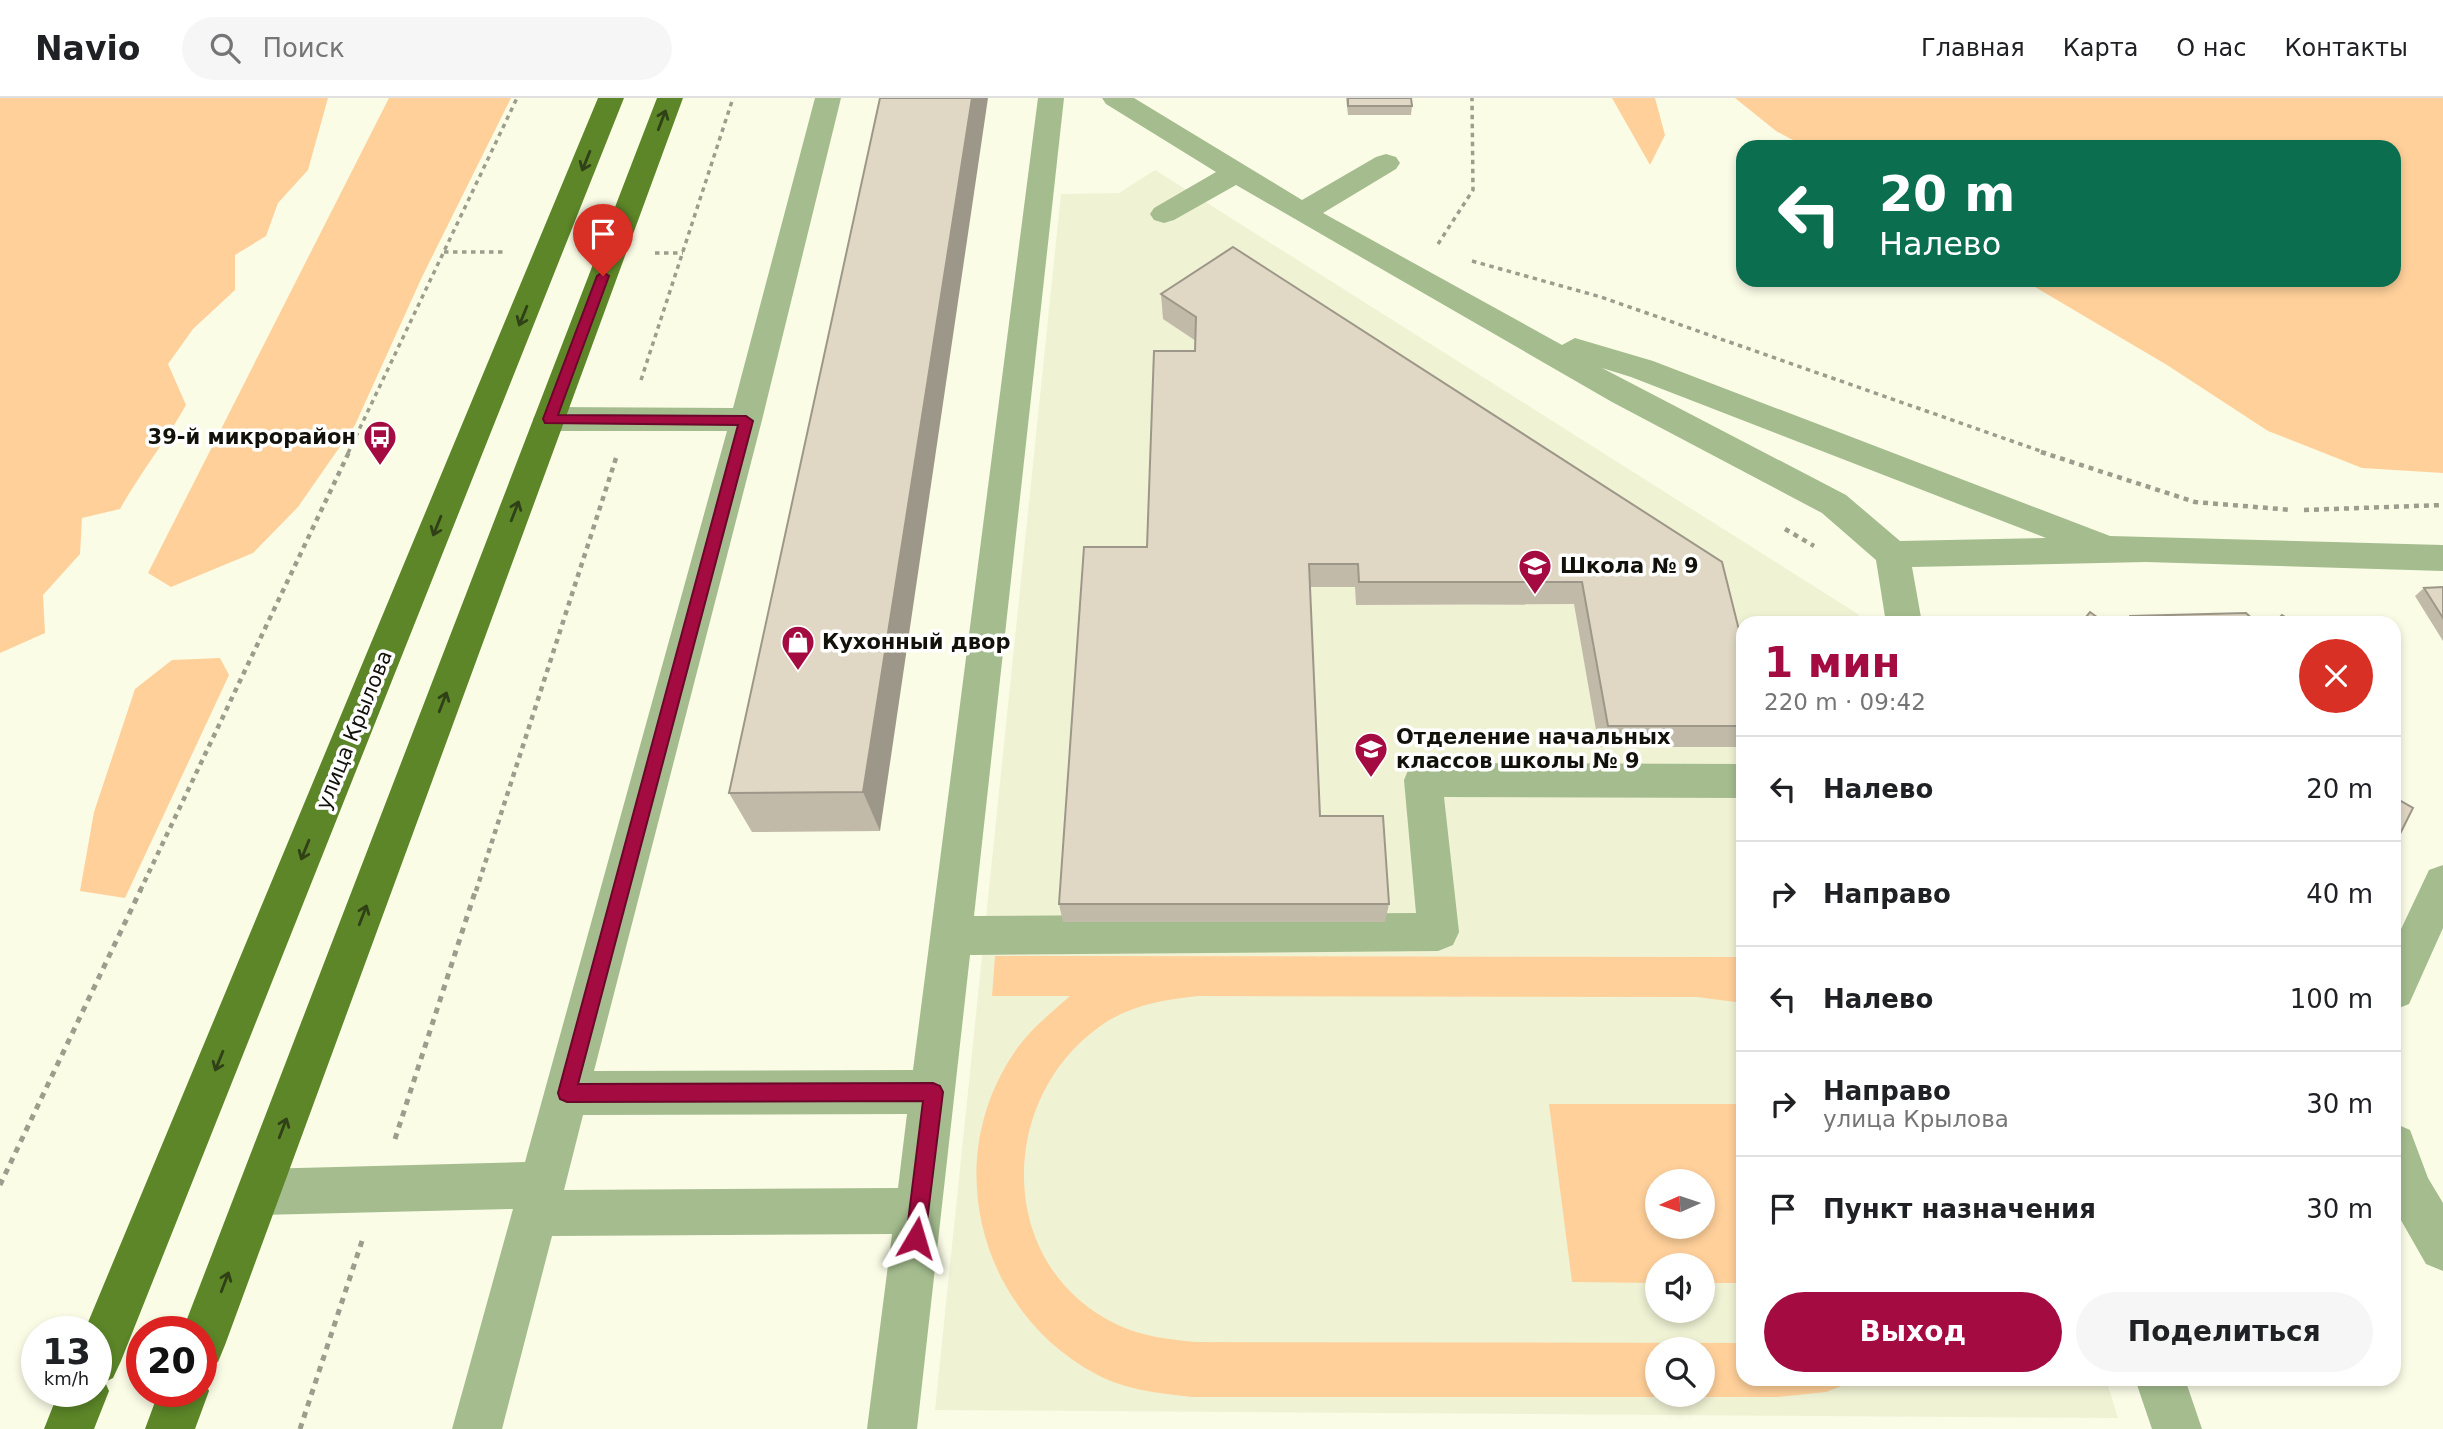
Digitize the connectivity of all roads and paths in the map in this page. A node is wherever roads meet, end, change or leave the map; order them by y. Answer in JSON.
{"nodes":[{"id":1,"x":517,"y":98,"type":"edge"},
{"id":2,"x":611,"y":98,"type":"edge"},
{"id":3,"x":670,"y":98,"type":"edge"},
{"id":4,"x":733,"y":98,"type":"edge"},
{"id":5,"x":828,"y":98,"type":"edge"},
{"id":6,"x":1051,"y":98,"type":"edge"},
{"id":7,"x":1115,"y":98,"type":"edge"},
{"id":8,"x":1472,"y":98,"type":"edge"},
{"id":9,"x":1386,"y":163,"type":"dead end"},
{"id":10,"x":1236,"y":173,"type":"junction"},
{"id":11,"x":1302,"y":213,"type":"junction"},
{"id":12,"x":1164,"y":214,"type":"dead end"},
{"id":13,"x":1432,"y":251,"type":"dead end"},
{"id":14,"x":1458,"y":258,"type":"dead end"},
{"id":15,"x":1508,"y":329,"type":"junction"},
{"id":16,"x":550,"y":419,"type":"junction"},
{"id":17,"x":628,"y":419,"type":"junction"},
{"id":18,"x":746,"y":421,"type":"junction"},
{"id":19,"x":2443,"y":505,"type":"edge"},
{"id":20,"x":2114,"y":550,"type":"junction"},
{"id":21,"x":1892,"y":554,"type":"junction"},
{"id":22,"x":2442,"y":560,"type":"edge"},
{"id":23,"x":1903,"y":616,"type":"edge"},
{"id":24,"x":1736,"y":781,"type":"edge"},
{"id":25,"x":2443,"y":883,"type":"edge"},
{"id":26,"x":952,"y":938,"type":"junction"},
{"id":27,"x":2401,"y":975,"type":"edge"},
{"id":28,"x":933,"y":1092,"type":"junction"},
{"id":29,"x":567,"y":1093,"type":"junction"},
{"id":30,"x":0,"y":1185,"type":"edge"},
{"id":31,"x":379,"y":1189,"type":"junction"},
{"id":32,"x":2402,"y":1191,"type":"edge"},
{"id":33,"x":260,"y":1192,"type":"junction"},
{"id":34,"x":538,"y":1199,"type":"junction"},
{"id":35,"x":919,"y":1211,"type":"junction"},
{"id":36,"x":2443,"y":1248,"type":"edge"},
{"id":37,"x":212,"y":1316,"type":"edge"},
{"id":38,"x":112,"y":1322,"type":"edge"},
{"id":39,"x":2162,"y":1386,"type":"edge"},
{"id":40,"x":78,"y":1407,"type":"edge"},
{"id":41,"x":178,"y":1407,"type":"edge"},
{"id":42,"x":69,"y":1429,"type":"edge"},
{"id":43,"x":170,"y":1429,"type":"edge"},
{"id":44,"x":300,"y":1429,"type":"edge"},
{"id":45,"x":477,"y":1429,"type":"edge"},
{"id":46,"x":892,"y":1429,"type":"edge"},
{"id":47,"x":2177,"y":1429,"type":"edge"}],
"edges":[{"from":1,"to":30,"type":"path"},
{"from":2,"to":38,"type":"main road","name":"улица Крылова","one_way":true},
{"from":16,"to":3,"type":"main road","one_way":true},
{"from":4,"to":17,"type":"path"},
{"from":5,"to":18,"type":"lane"},
{"from":6,"to":26,"type":"lane"},
{"from":7,"to":10,"type":"lane"},
{"from":8,"to":13,"type":"path"},
{"from":9,"to":11,"type":"lane"},
{"from":10,"to":11,"type":"lane"},
{"from":10,"to":12,"type":"lane"},
{"from":11,"to":15,"type":"lane"},
{"from":14,"to":19,"type":"path"},
{"from":15,"to":20,"type":"lane"},
{"from":15,"to":21,"type":"lane"},
{"from":16,"to":17,"type":"lane"},
{"from":33,"to":16,"type":"main road","one_way":true},
{"from":17,"to":18,"type":"lane"},
{"from":17,"to":31,"type":"path"},
{"from":18,"to":29,"type":"lane"},
{"from":20,"to":21,"type":"lane"},
{"from":20,"to":22,"type":"lane"},
{"from":21,"to":23,"type":"lane"},
{"from":24,"to":26,"type":"lane"},
{"from":25,"to":27,"type":"lane"},
{"from":26,"to":28,"type":"lane"},
{"from":28,"to":29,"type":"lane"},
{"from":28,"to":35,"type":"lane"},
{"from":29,"to":34,"type":"lane"},
{"from":31,"to":33,"type":"lane"},
{"from":31,"to":34,"type":"lane"},
{"from":31,"to":44,"type":"path"},
{"from":32,"to":36,"type":"lane"},
{"from":37,"to":33,"type":"main road","one_way":true},
{"from":34,"to":35,"type":"lane"},
{"from":34,"to":45,"type":"lane"},
{"from":35,"to":46,"type":"lane"},
{"from":39,"to":47,"type":"lane"},
{"from":40,"to":42,"type":"main road"},
{"from":41,"to":43,"type":"main road"}]}
